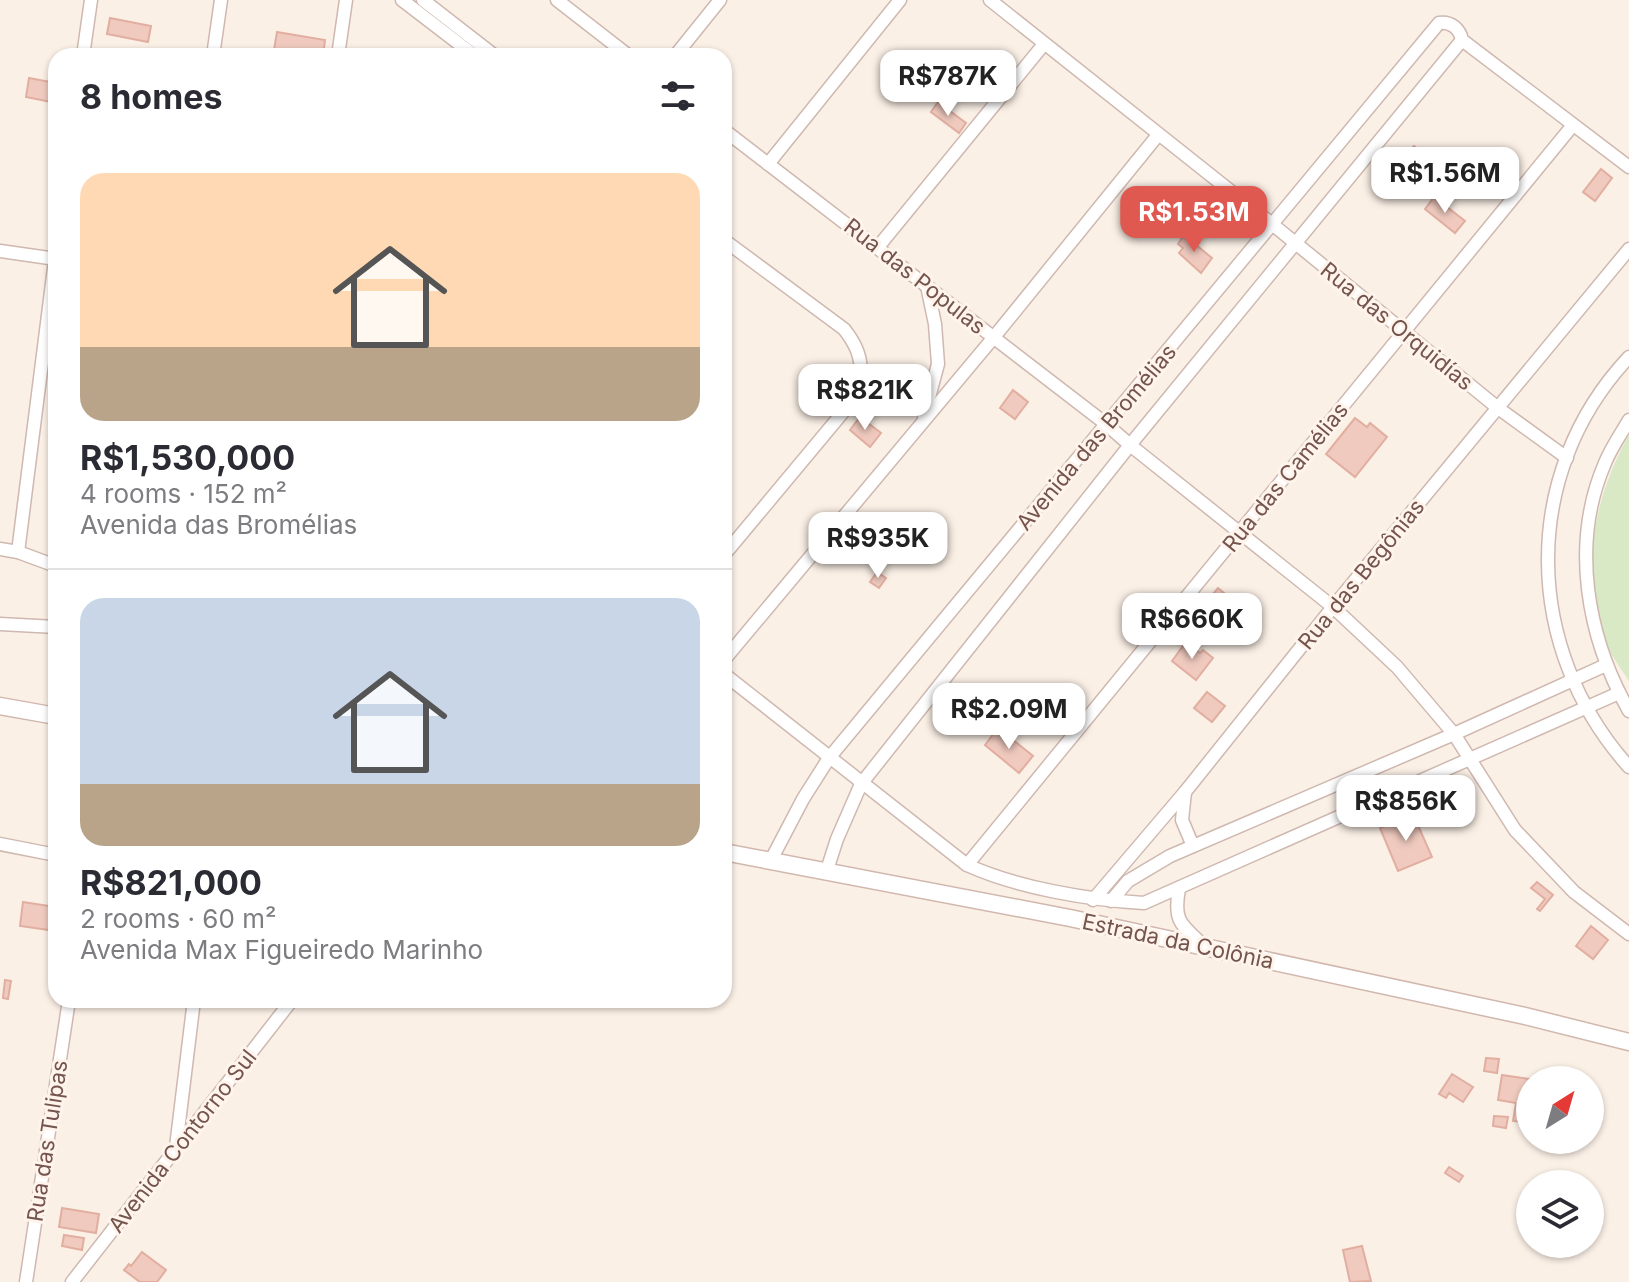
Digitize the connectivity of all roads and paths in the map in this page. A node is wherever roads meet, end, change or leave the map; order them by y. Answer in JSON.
{"nodes":[{"id":1,"x":91,"y":0,"type":"edge"},
{"id":2,"x":221,"y":0,"type":"edge"},
{"id":3,"x":346,"y":0,"type":"edge"},
{"id":4,"x":402,"y":0,"type":"edge"},
{"id":5,"x":423,"y":0,"type":"edge"},
{"id":6,"x":557,"y":0,"type":"edge"},
{"id":7,"x":720,"y":0,"type":"edge"},
{"id":8,"x":900,"y":0,"type":"edge"},
{"id":9,"x":990,"y":0,"type":"edge"},
{"id":10,"x":1462,"y":40,"type":"junction"},
{"id":11,"x":1044,"y":44,"type":"junction"},
{"id":12,"x":84,"y":48,"type":"edge"},
{"id":13,"x":214,"y":48,"type":"edge"},
{"id":14,"x":339,"y":48,"type":"edge"},
{"id":15,"x":462,"y":48,"type":"edge"},
{"id":16,"x":485,"y":48,"type":"edge"},
{"id":17,"x":619,"y":48,"type":"edge"},
{"id":18,"x":681,"y":48,"type":"edge"},
{"id":19,"x":1573,"y":125,"type":"junction"},
{"id":20,"x":1158,"y":135,"type":"junction"},
{"id":21,"x":732,"y":136,"type":"edge"},
{"id":22,"x":768,"y":164,"type":"junction"},
{"id":23,"x":1629,"y":167,"type":"edge"},
{"id":24,"x":1272,"y":224,"type":"junction"},
{"id":25,"x":1296,"y":243,"type":"junction"},
{"id":26,"x":732,"y":246,"type":"edge"},
{"id":27,"x":878,"y":247,"type":"junction"},
{"id":28,"x":1629,"y":249,"type":"edge"},
{"id":29,"x":0,"y":251,"type":"edge"},
{"id":30,"x":48,"y":258,"type":"edge"},
{"id":31,"x":927,"y":286,"type":"junction"},
{"id":32,"x":48,"y":321,"type":"edge"},
{"id":33,"x":1403,"y":331,"type":"junction"},
{"id":34,"x":994,"y":337,"type":"junction"},
{"id":35,"x":1629,"y":357,"type":"edge"},
{"id":36,"x":1498,"y":408,"type":"junction"},
{"id":37,"x":1629,"y":420,"type":"edge"},
{"id":38,"x":922,"y":423,"type":"junction"},
{"id":39,"x":1106,"y":424,"type":"junction"},
{"id":40,"x":1130,"y":445,"type":"junction"},
{"id":41,"x":1567,"y":458,"type":"junction"},
{"id":42,"x":1240,"y":533,"type":"junction"},
{"id":43,"x":732,"y":545,"type":"edge"},
{"id":44,"x":0,"y":549,"type":"edge"},
{"id":45,"x":18,"y":552,"type":"junction"},
{"id":46,"x":48,"y":563,"type":"edge"},
{"id":47,"x":1333,"y":607,"type":"junction"},
{"id":48,"x":0,"y":624,"type":"edge"},
{"id":49,"x":48,"y":627,"type":"edge"},
{"id":50,"x":732,"y":650,"type":"edge"},
{"id":51,"x":1606,"y":665,"type":"junction"},
{"id":52,"x":732,"y":680,"type":"edge"},
{"id":53,"x":1571,"y":680,"type":"junction"},
{"id":54,"x":1619,"y":693,"type":"junction"},
{"id":55,"x":0,"y":706,"type":"edge"},
{"id":56,"x":1587,"y":709,"type":"junction"},
{"id":57,"x":1629,"y":711,"type":"edge"},
{"id":58,"x":48,"y":715,"type":"edge"},
{"id":59,"x":1454,"y":734,"type":"junction"},
{"id":60,"x":829,"y":758,"type":"junction"},
{"id":61,"x":1471,"y":761,"type":"junction"},
{"id":62,"x":1629,"y":767,"type":"edge"},
{"id":63,"x":861,"y":784,"type":"junction"},
{"id":64,"x":1185,"y":792,"type":"junction"},
{"id":65,"x":0,"y":844,"type":"edge"},
{"id":66,"x":1193,"y":846,"type":"junction"},
{"id":67,"x":48,"y":853,"type":"edge"},
{"id":68,"x":732,"y":854,"type":"edge"},
{"id":69,"x":770,"y":862,"type":"junction"},
{"id":70,"x":967,"y":865,"type":"junction"},
{"id":71,"x":826,"y":873,"type":"junction"},
{"id":72,"x":1179,"y":889,"type":"junction"},
{"id":73,"x":1093,"y":900,"type":"junction"},
{"id":74,"x":1111,"y":901,"type":"junction"},
{"id":75,"x":1629,"y":934,"type":"edge"},
{"id":76,"x":1204,"y":947,"type":"junction"},
{"id":77,"x":68,"y":1008,"type":"edge"},
{"id":78,"x":193,"y":1008,"type":"edge"},
{"id":79,"x":286,"y":1008,"type":"edge"},
{"id":80,"x":1629,"y":1042,"type":"edge"},
{"id":81,"x":175,"y":1150,"type":"junction"},
{"id":82,"x":26,"y":1282,"type":"edge"},
{"id":83,"x":72,"y":1282,"type":"edge"}],
"edges":[{"from":1,"to":12,"type":"street"},
{"from":2,"to":13,"type":"street"},
{"from":3,"to":14,"type":"street"},
{"from":4,"to":15,"type":"street"},
{"from":5,"to":16,"type":"street"},
{"from":6,"to":17,"type":"street"},
{"from":7,"to":18,"type":"street"},
{"from":8,"to":22,"type":"street"},
{"from":9,"to":11,"type":"street","name":"Rua das Orquidías"},
{"from":10,"to":19,"type":"street"},
{"from":10,"to":24,"type":"street","name":"Avenida das Bromélias"},
{"from":10,"to":25,"type":"street","name":"Avenida das Bromélias"},
{"from":11,"to":20,"type":"street","name":"Rua das Orquidías"},
{"from":11,"to":27,"type":"street"},
{"from":19,"to":23,"type":"street"},
{"from":19,"to":33,"type":"street","name":"Rua das Camélias"},
{"from":20,"to":24,"type":"street","name":"Rua das Orquidías"},
{"from":20,"to":34,"type":"street"},
{"from":21,"to":22,"type":"street","name":"Rua das Populas"},
{"from":22,"to":27,"type":"street","name":"Rua das Populas"},
{"from":24,"to":25,"type":"street","name":"Rua das Orquidías"},
{"from":24,"to":39,"type":"street","name":"Avenida das Bromélias"},
{"from":25,"to":33,"type":"street","name":"Rua das Orquidías"},
{"from":25,"to":40,"type":"street","name":"Avenida das Bromélias"},
{"from":26,"to":43,"type":"street"},
{"from":27,"to":31,"type":"street","name":"Rua das Populas"},
{"from":28,"to":36,"type":"street","name":"Rua das Begônias"},
{"from":29,"to":30,"type":"street"},
{"from":31,"to":34,"type":"street","name":"Rua das Populas"},
{"from":31,"to":38,"type":"street"},
{"from":32,"to":45,"type":"street"},
{"from":33,"to":36,"type":"street","name":"Rua das Orquidías"},
{"from":33,"to":42,"type":"street","name":"Rua das Camélias"},
{"from":34,"to":38,"type":"street"},
{"from":34,"to":39,"type":"street","name":"Rua das Populas"},
{"from":35,"to":41,"type":"street"},
{"from":36,"to":41,"type":"street","name":"Rua das Orquidías"},
{"from":36,"to":47,"type":"street","name":"Rua das Begônias"},
{"from":37,"to":51,"type":"street"},
{"from":38,"to":50,"type":"street"},
{"from":39,"to":40,"type":"street","name":"Rua das Populas"},
{"from":39,"to":60,"type":"street","name":"Avenida das Bromélias"},
{"from":40,"to":42,"type":"street","name":"Rua das Populas"},
{"from":40,"to":63,"type":"street","name":"Avenida das Bromélias"},
{"from":41,"to":53,"type":"street"},
{"from":42,"to":47,"type":"street","name":"Rua das Populas"},
{"from":42,"to":70,"type":"street","name":"Rua das Camélias"},
{"from":44,"to":45,"type":"street"},
{"from":45,"to":46,"type":"street"},
{"from":47,"to":59,"type":"street","name":"Rua das Populas"},
{"from":47,"to":64,"type":"street","name":"Rua das Begônias"},
{"from":48,"to":49,"type":"street"},
{"from":51,"to":53,"type":"street"},
{"from":51,"to":54,"type":"street"},
{"from":52,"to":60,"type":"street"},
{"from":53,"to":56,"type":"street"},
{"from":53,"to":59,"type":"street"},
{"from":54,"to":56,"type":"street"},
{"from":54,"to":57,"type":"street"},
{"from":55,"to":58,"type":"main road"},
{"from":56,"to":61,"type":"street"},
{"from":56,"to":62,"type":"street"},
{"from":59,"to":61,"type":"street","name":"Rua das Populas"},
{"from":59,"to":66,"type":"street"},
{"from":60,"to":63,"type":"street"},
{"from":60,"to":69,"type":"street","name":"Avenida das Bromélias"},
{"from":61,"to":72,"type":"street"},
{"from":61,"to":75,"type":"street","name":"Rua das Populas"},
{"from":63,"to":70,"type":"street"},
{"from":63,"to":71,"type":"street","name":"Avenida das Bromélias"},
{"from":64,"to":66,"type":"street"},
{"from":64,"to":73,"type":"street","name":"Rua das Begônias"},
{"from":65,"to":67,"type":"street"},
{"from":66,"to":74,"type":"street"},
{"from":68,"to":69,"type":"main road","name":"Estrada da Colônia"},
{"from":69,"to":71,"type":"main road","name":"Estrada da Colônia"},
{"from":70,"to":73,"type":"street"},
{"from":71,"to":76,"type":"main road","name":"Estrada da Colônia"},
{"from":72,"to":74,"type":"street"},
{"from":72,"to":76,"type":"street"},
{"from":73,"to":74,"type":"street"},
{"from":76,"to":80,"type":"main road","name":"Estrada da Colônia"},
{"from":77,"to":82,"type":"street","name":"Rua das Tulipas"},
{"from":78,"to":81,"type":"street"},
{"from":79,"to":81,"type":"street","name":"Avenida Contorno Sul"},
{"from":81,"to":83,"type":"street","name":"Avenida Contorno Sul"}]}
